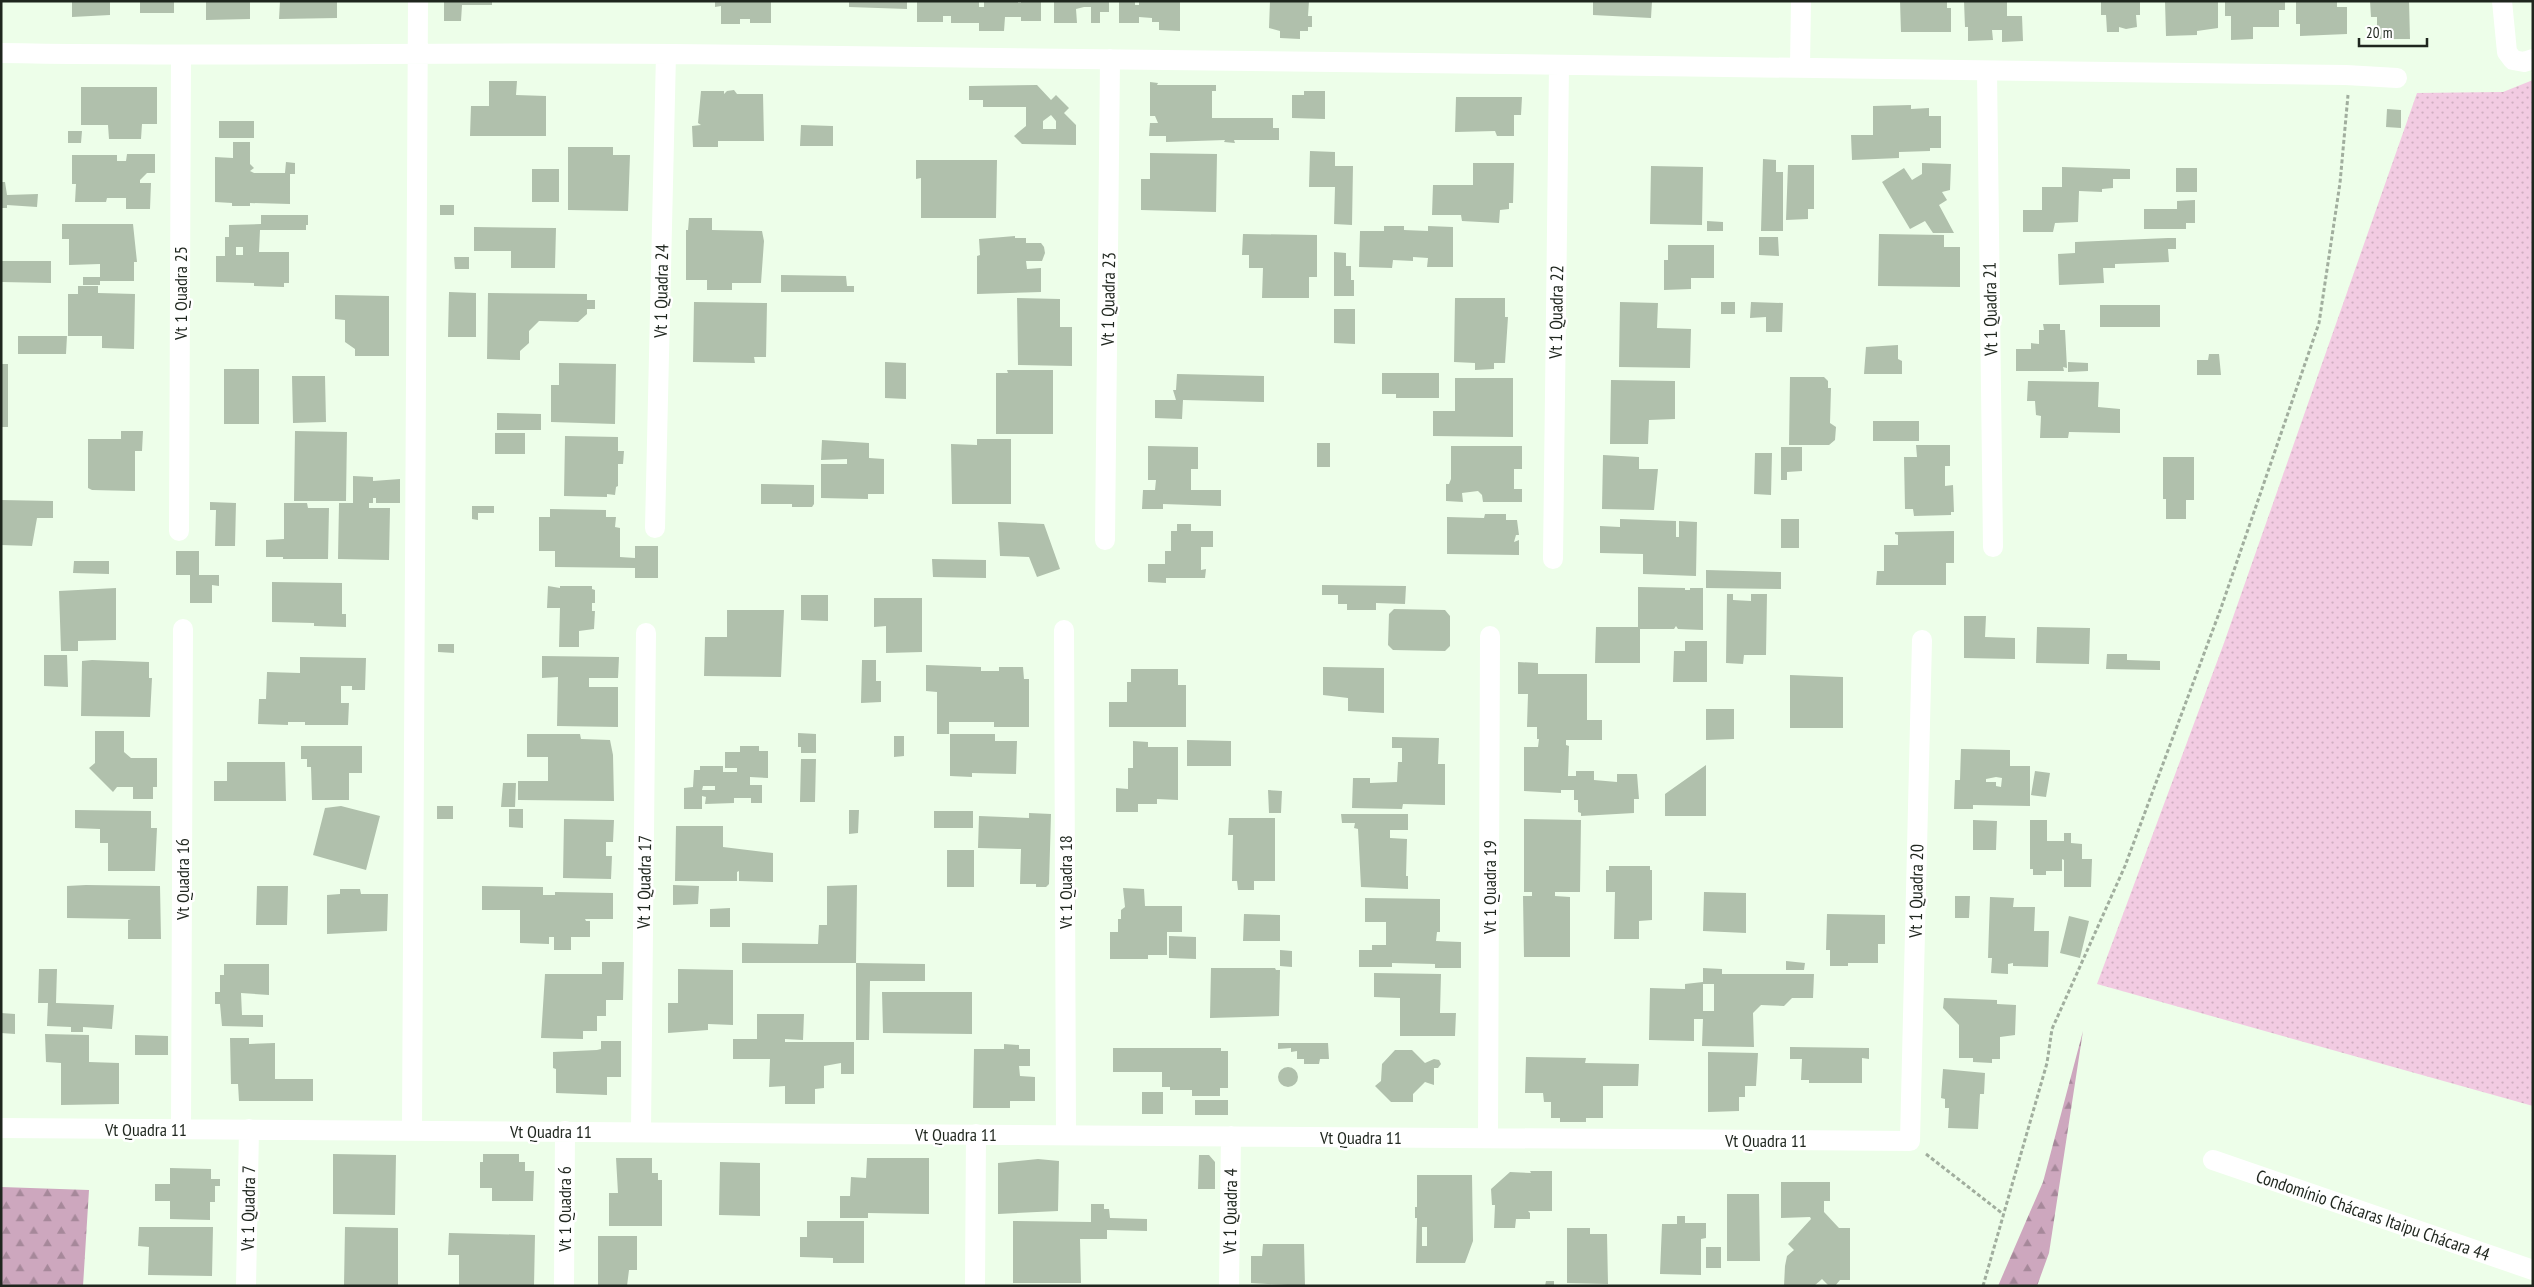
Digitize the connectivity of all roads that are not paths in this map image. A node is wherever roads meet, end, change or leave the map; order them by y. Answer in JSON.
{"nodes":[{"id":1,"x":418,"y":1,"type":"edge"},
{"id":2,"x":1801,"y":1,"type":"edge"},
{"id":3,"x":2502,"y":1,"type":"edge"},
{"id":4,"x":1,"y":53,"type":"edge"},
{"id":5,"x":666,"y":54,"type":"junction"},
{"id":6,"x":418,"y":55,"type":"junction"},
{"id":7,"x":181,"y":56,"type":"junction"},
{"id":8,"x":1110,"y":59,"type":"junction"},
{"id":9,"x":2533,"y":59,"type":"edge"},
{"id":10,"x":1558,"y":66,"type":"junction"},
{"id":11,"x":1800,"y":66,"type":"junction"},
{"id":12,"x":1987,"y":72,"type":"junction"},
{"id":13,"x":2397,"y":78,"type":"dead end"},
{"id":14,"x":655,"y":528,"type":"dead end"},
{"id":15,"x":178,"y":530,"type":"dead end"},
{"id":16,"x":1105,"y":540,"type":"dead end"},
{"id":17,"x":1992,"y":546,"type":"dead end"},
{"id":18,"x":1554,"y":559,"type":"dead end"},
{"id":19,"x":183,"y":629,"type":"dead end"},
{"id":20,"x":1064,"y":630,"type":"dead end"},
{"id":21,"x":646,"y":633,"type":"dead end"},
{"id":22,"x":1490,"y":636,"type":"dead end"},
{"id":23,"x":1922,"y":640,"type":"dead end"},
{"id":24,"x":1,"y":1128,"type":"edge"},
{"id":25,"x":181,"y":1129,"type":"junction"},
{"id":26,"x":249,"y":1129,"type":"junction"},
{"id":27,"x":412,"y":1130,"type":"junction"},
{"id":28,"x":565,"y":1131,"type":"junction"},
{"id":29,"x":641,"y":1132,"type":"junction"},
{"id":30,"x":976,"y":1134,"type":"junction"},
{"id":31,"x":1066,"y":1135,"type":"junction"},
{"id":32,"x":1231,"y":1136,"type":"junction"},
{"id":33,"x":1488,"y":1138,"type":"junction"},
{"id":34,"x":1910,"y":1141,"type":"joint"},
{"id":35,"x":2213,"y":1160,"type":"dead end"},
{"id":36,"x":2533,"y":1270,"type":"edge"},
{"id":37,"x":246,"y":1286,"type":"edge"},
{"id":38,"x":564,"y":1286,"type":"edge"},
{"id":39,"x":975,"y":1286,"type":"edge"},
{"id":40,"x":1229,"y":1286,"type":"edge"}],
"edges":[{"from":1,"to":6,"type":"street"},
{"from":2,"to":11,"type":"street"},
{"from":3,"to":9,"type":"street"},
{"from":4,"to":7,"type":"street"},
{"from":5,"to":6,"type":"street"},
{"from":5,"to":8,"type":"street"},
{"from":5,"to":14,"type":"street","name":"Vt 1 Quadra 24"},
{"from":6,"to":7,"type":"street"},
{"from":6,"to":27,"type":"street"},
{"from":7,"to":15,"type":"street","name":"Vt 1 Quadra 25"},
{"from":8,"to":10,"type":"street"},
{"from":8,"to":16,"type":"street","name":"Vt 1 Quadra 23"},
{"from":10,"to":11,"type":"street"},
{"from":10,"to":18,"type":"street","name":"Vt 1 Quadra 22"},
{"from":11,"to":12,"type":"street"},
{"from":12,"to":13,"type":"street"},
{"from":12,"to":17,"type":"street","name":"Vt 1 Quadra 21"},
{"from":19,"to":25,"type":"street","name":"Vt Quadra 16"},
{"from":20,"to":31,"type":"street","name":"Vt 1 Quadra 18"},
{"from":21,"to":29,"type":"street","name":"Vt 1 Quadra 17"},
{"from":22,"to":33,"type":"street","name":"Vt 1 Quadra 19"},
{"from":23,"to":34,"type":"street","name":"Vt 1 Quadra 20"},
{"from":24,"to":25,"type":"street","name":"Vt Quadra 11"},
{"from":25,"to":26,"type":"street","name":"Vt Quadra 11"},
{"from":26,"to":27,"type":"street","name":"Vt Quadra 11"},
{"from":26,"to":37,"type":"street","name":"Vt 1 Quadra 7"},
{"from":27,"to":28,"type":"street","name":"Vt Quadra 11"},
{"from":28,"to":29,"type":"street","name":"Vt Quadra 11"},
{"from":28,"to":38,"type":"street","name":"Vt 1 Quadra 6"},
{"from":29,"to":30,"type":"street","name":"Vt Quadra 11"},
{"from":30,"to":31,"type":"street","name":"Vt Quadra 11"},
{"from":30,"to":39,"type":"street"},
{"from":31,"to":32,"type":"street","name":"Vt Quadra 11"},
{"from":32,"to":33,"type":"street","name":"Vt Quadra 11"},
{"from":32,"to":40,"type":"street","name":"Vt 1 Quadra 4"},
{"from":33,"to":34,"type":"street","name":"Vt Quadra 11"},
{"from":35,"to":36,"type":"street","name":"Condomínio Chácaras Itaipu Chácara 44"}]}
